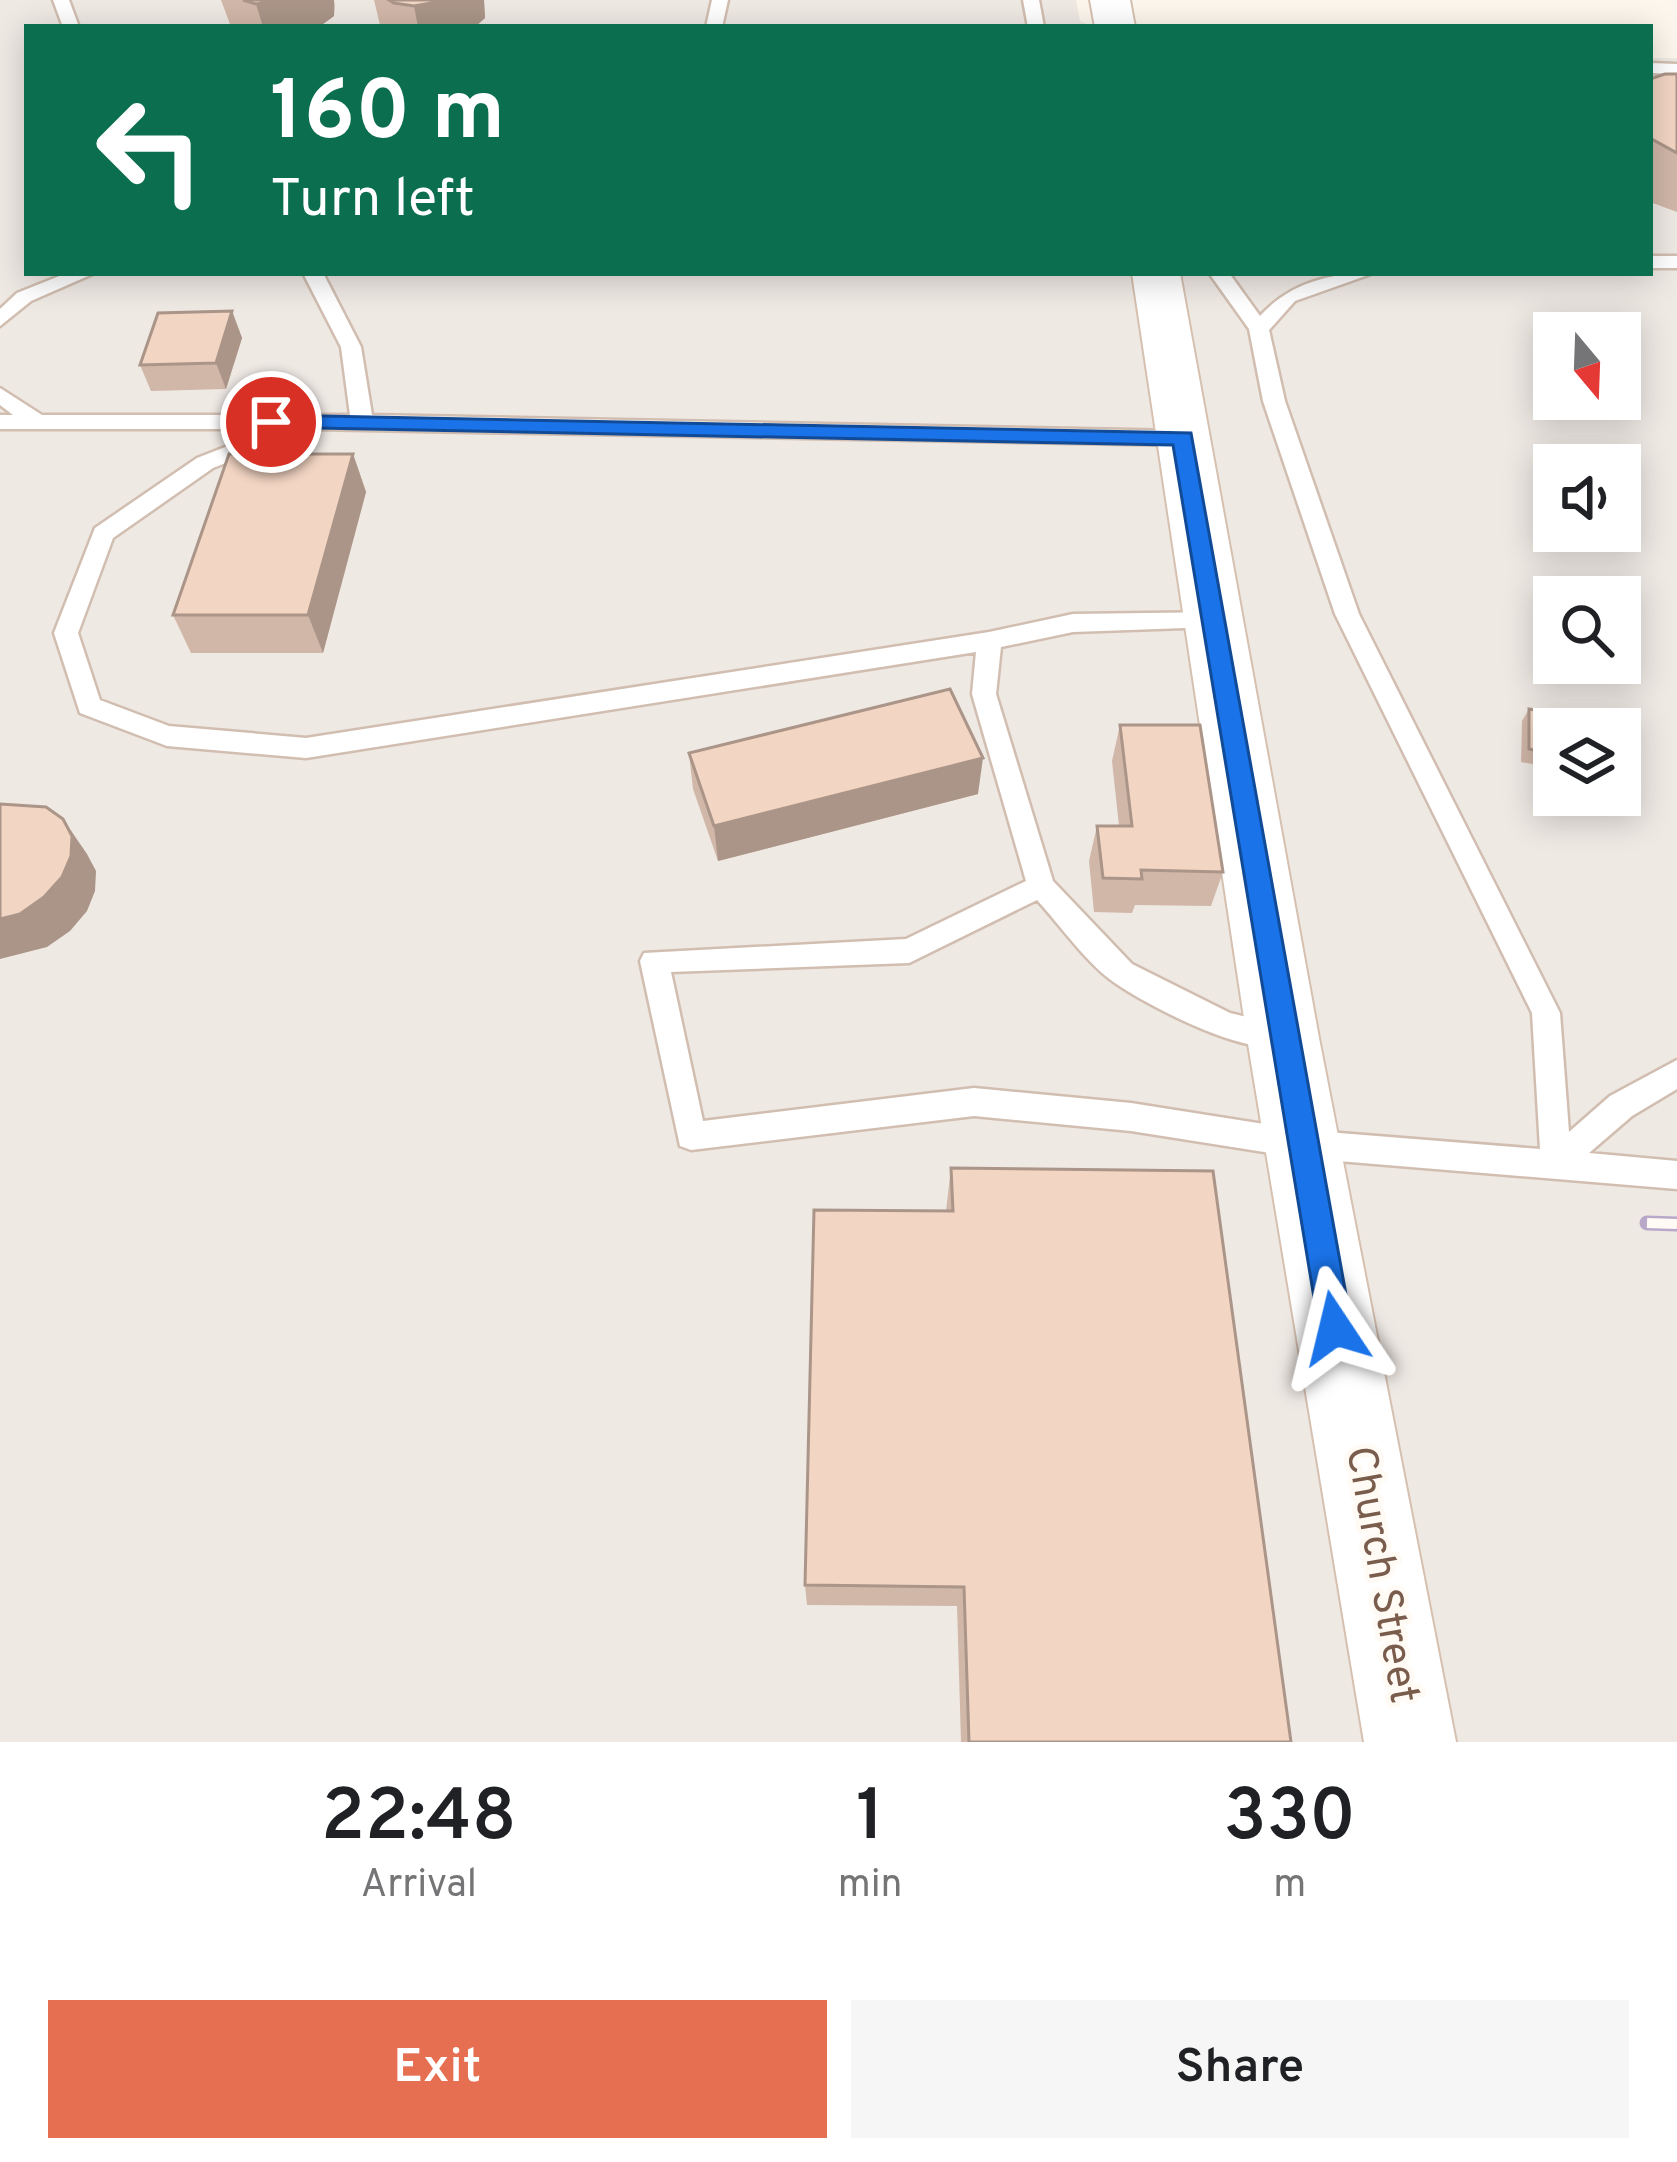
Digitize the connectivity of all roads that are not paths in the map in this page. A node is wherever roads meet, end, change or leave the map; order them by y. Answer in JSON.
{"nodes":[{"id":1,"x":77,"y":276,"type":"edge"},
{"id":2,"x":315,"y":276,"type":"edge"},
{"id":3,"x":1156,"y":276,"type":"edge"},
{"id":4,"x":1221,"y":276,"type":"edge"},
{"id":5,"x":1354,"y":276,"type":"edge"},
{"id":6,"x":0,"y":320,"type":"edge"},
{"id":7,"x":1259,"y":329,"type":"junction"},
{"id":8,"x":0,"y":394,"type":"edge"},
{"id":9,"x":0,"y":422,"type":"edge"},
{"id":10,"x":37,"y":422,"type":"junction"},
{"id":11,"x":309,"y":422,"type":"junction"},
{"id":12,"x":362,"y":422,"type":"junction"},
{"id":13,"x":1183,"y":438,"type":"junction"},
{"id":14,"x":1213,"y":618,"type":"junction"},
{"id":15,"x":989,"y":641,"type":"junction"},
{"id":16,"x":1040,"y":886,"type":"junction"},
{"id":17,"x":1283,"y":1037,"type":"junction"},
{"id":18,"x":1677,"y":1073,"type":"edge"},
{"id":19,"x":1302,"y":1144,"type":"junction"},
{"id":20,"x":1556,"y":1163,"type":"junction"},
{"id":21,"x":1677,"y":1174,"type":"edge"},
{"id":22,"x":1410,"y":1742,"type":"edge"}],
"edges":[{"from":1,"to":6,"type":"lane"},
{"from":2,"to":12,"type":"lane"},
{"from":3,"to":13,"type":"street","name":"Church Street"},
{"from":4,"to":7,"type":"lane"},
{"from":5,"to":7,"type":"lane"},
{"from":7,"to":20,"type":"lane"},
{"from":8,"to":10,"type":"lane"},
{"from":9,"to":10,"type":"lane"},
{"from":10,"to":11,"type":"lane"},
{"from":11,"to":12,"type":"lane"},
{"from":11,"to":15,"type":"lane"},
{"from":12,"to":13,"type":"lane"},
{"from":13,"to":14,"type":"street","name":"Church Street"},
{"from":14,"to":15,"type":"lane"},
{"from":14,"to":17,"type":"street","name":"Church Street"},
{"from":15,"to":16,"type":"lane"},
{"from":16,"to":17,"type":"lane"},
{"from":16,"to":19,"type":"lane"},
{"from":17,"to":19,"type":"street","name":"Church Street"},
{"from":18,"to":20,"type":"lane"},
{"from":19,"to":20,"type":"lane"},
{"from":19,"to":22,"type":"street","name":"Church Street"},
{"from":20,"to":21,"type":"lane"}]}
